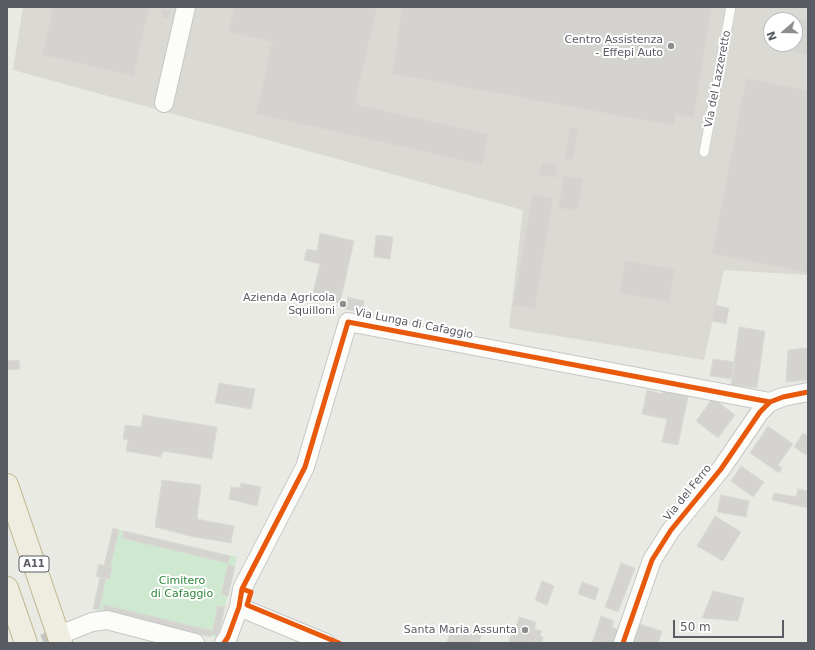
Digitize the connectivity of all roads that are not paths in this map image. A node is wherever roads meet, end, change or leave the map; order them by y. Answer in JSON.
{"nodes":[{"id":1,"x":186,"y":7,"type":"edge"},
{"id":2,"x":731,"y":7,"type":"edge"},
{"id":3,"x":164,"y":103,"type":"dead end"},
{"id":4,"x":704,"y":152,"type":"dead end"},
{"id":5,"x":808,"y":392,"type":"edge"},
{"id":6,"x":770,"y":402,"type":"junction"},
{"id":7,"x":7,"y":485,"type":"edge"},
{"id":8,"x":7,"y":588,"type":"edge"},
{"id":9,"x":239,"y":608,"type":"junction"},
{"id":10,"x":64,"y":638,"type":"edge"},
{"id":11,"x":26,"y":643,"type":"edge"},
{"id":12,"x":195,"y":643,"type":"edge"},
{"id":13,"x":224,"y":643,"type":"edge"},
{"id":14,"x":326,"y":643,"type":"edge"},
{"id":15,"x":623,"y":643,"type":"edge"}],
"edges":[{"from":1,"to":3,"type":"street"},
{"from":2,"to":4,"type":"lane","name":"Via del Lazzeretto"},
{"from":5,"to":6,"type":"street"},
{"from":6,"to":9,"type":"street","name":"Via Lunga di Cafaggio"},
{"from":6,"to":15,"type":"street","name":"Via del Ferro"},
{"from":7,"to":10,"type":"highway","number":"A11"},
{"from":8,"to":11,"type":"highway"},
{"from":9,"to":13,"type":"street","name":"Via Lunga di Cafaggio"},
{"from":9,"to":14,"type":"street"},
{"from":10,"to":12,"type":"street"}]}
